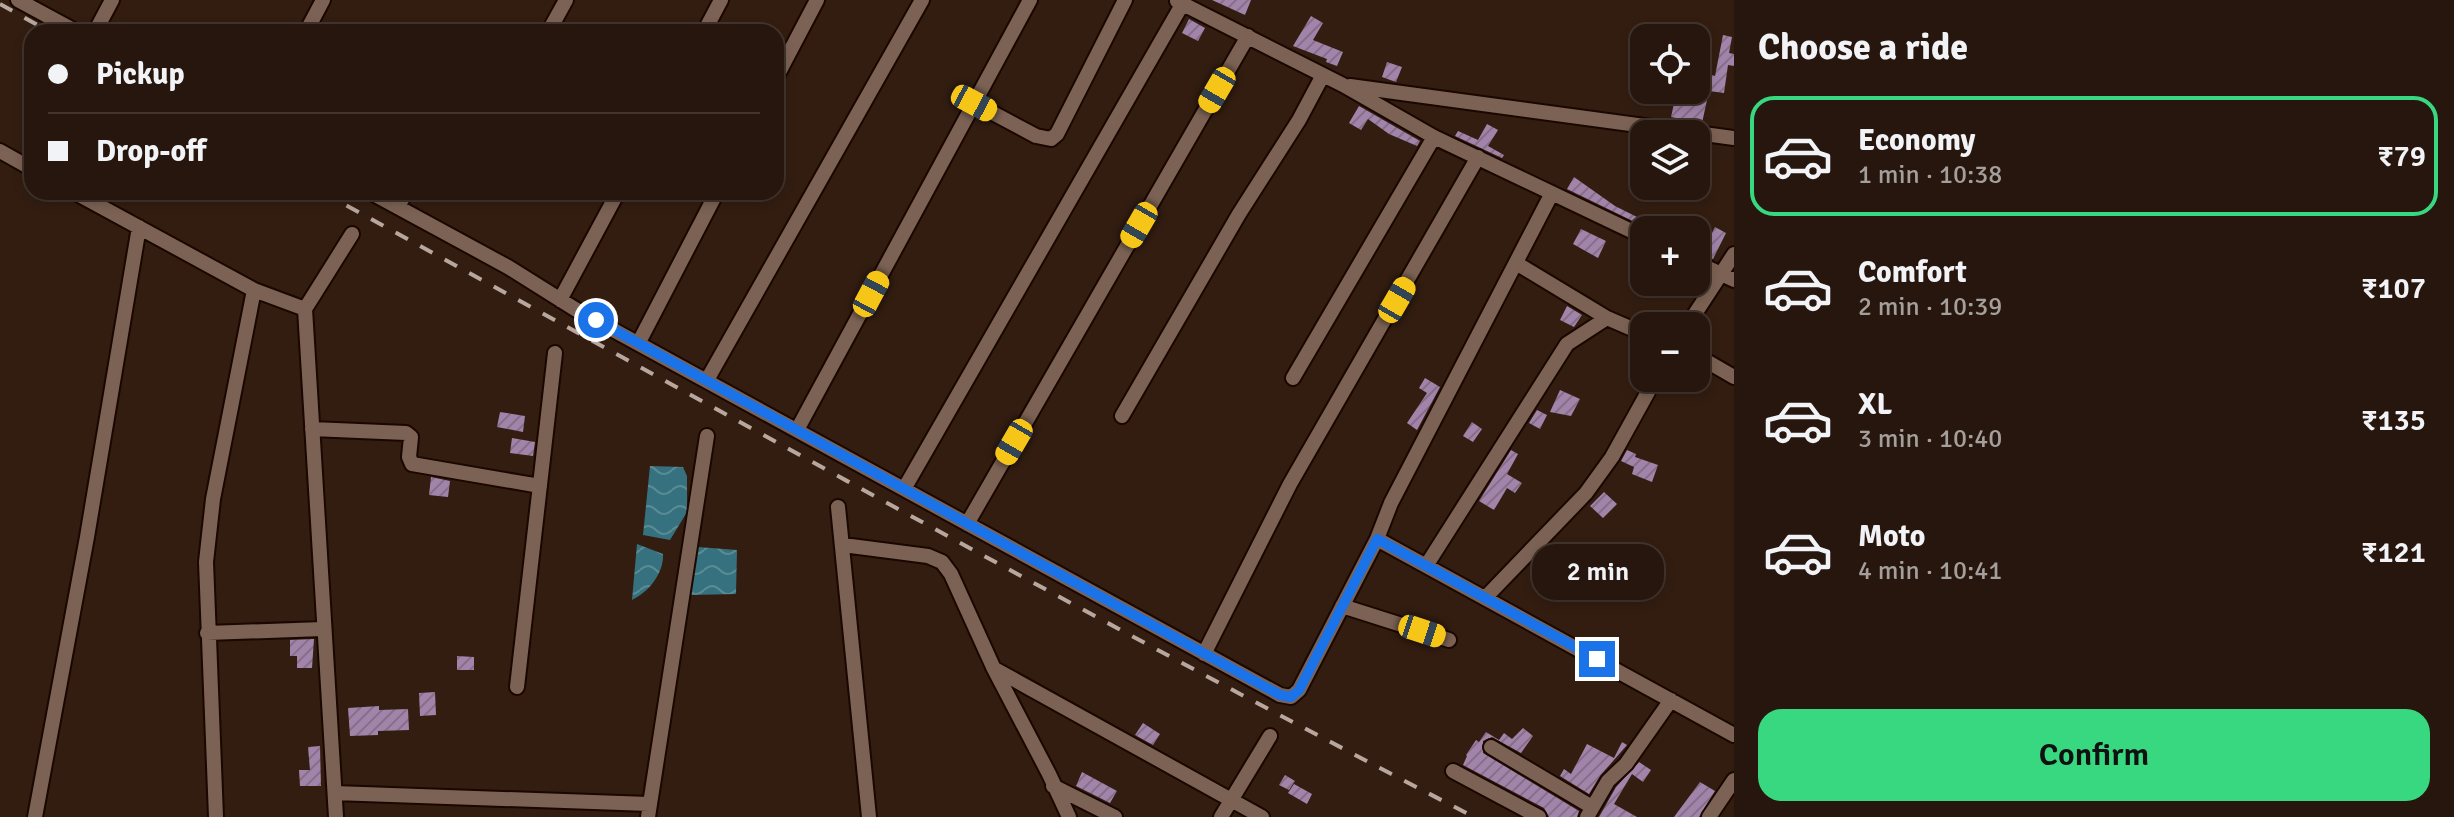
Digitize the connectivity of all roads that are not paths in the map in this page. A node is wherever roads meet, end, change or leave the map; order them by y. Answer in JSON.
{"nodes":[{"id":1,"x":18,"y":0,"type":"edge"},
{"id":2,"x":112,"y":0,"type":"edge"},
{"id":3,"x":323,"y":0,"type":"edge"},
{"id":4,"x":566,"y":0,"type":"edge"},
{"id":5,"x":721,"y":0,"type":"edge"},
{"id":6,"x":817,"y":0,"type":"edge"},
{"id":7,"x":922,"y":0,"type":"edge"},
{"id":8,"x":1030,"y":0,"type":"edge"},
{"id":9,"x":1125,"y":0,"type":"edge"},
{"id":10,"x":1179,"y":2,"type":"edge"},
{"id":11,"x":62,"y":24,"type":"edge"},
{"id":12,"x":99,"y":24,"type":"edge"},
{"id":13,"x":310,"y":24,"type":"edge"},
{"id":14,"x":553,"y":24,"type":"edge"},
{"id":15,"x":708,"y":24,"type":"edge"},
{"id":16,"x":1248,"y":36,"type":"junction"},
{"id":17,"x":784,"y":63,"type":"edge"},
{"id":18,"x":1323,"y":75,"type":"junction"},
{"id":19,"x":1343,"y":85,"type":"junction"},
{"id":20,"x":974,"y":103,"type":"junction"},
{"id":21,"x":1434,"y":137,"type":"junction"},
{"id":22,"x":1734,"y":138,"type":"edge"},
{"id":23,"x":0,"y":151,"type":"edge"},
{"id":24,"x":1478,"y":157,"type":"junction"},
{"id":25,"x":24,"y":164,"type":"edge"},
{"id":26,"x":1552,"y":193,"type":"junction"},
{"id":27,"x":89,"y":200,"type":"edge"},
{"id":28,"x":385,"y":200,"type":"edge"},
{"id":29,"x":402,"y":200,"type":"edge"},
{"id":30,"x":614,"y":200,"type":"edge"},
{"id":31,"x":713,"y":200,"type":"edge"},
{"id":32,"x":398,"y":207,"type":"junction"},
{"id":33,"x":139,"y":227,"type":"junction"},
{"id":34,"x":1630,"y":230,"type":"edge"},
{"id":35,"x":352,"y":234,"type":"dead end"},
{"id":36,"x":1734,"y":254,"type":"edge"},
{"id":37,"x":1516,"y":263,"type":"junction"},
{"id":38,"x":1727,"y":277,"type":"edge"},
{"id":39,"x":254,"y":290,"type":"junction"},
{"id":40,"x":560,"y":300,"type":"junction"},
{"id":41,"x":305,"y":309,"type":"junction"},
{"id":42,"x":1698,"y":312,"type":"edge"},
{"id":43,"x":1607,"y":318,"type":"junction"},
{"id":44,"x":1630,"y":328,"type":"edge"},
{"id":45,"x":639,"y":342,"type":"junction"},
{"id":46,"x":555,"y":353,"type":"dead end"},
{"id":47,"x":1710,"y":363,"type":"edge"},
{"id":48,"x":1734,"y":377,"type":"edge"},
{"id":49,"x":1293,"y":378,"type":"dead end"},
{"id":50,"x":707,"y":380,"type":"junction"},
{"id":51,"x":1648,"y":392,"type":"edge"},
{"id":52,"x":1122,"y":416,"type":"dead end"},
{"id":53,"x":312,"y":429,"type":"junction"},
{"id":54,"x":797,"y":430,"type":"junction"},
{"id":55,"x":707,"y":436,"type":"dead end"},
{"id":56,"x":540,"y":486,"type":"junction"},
{"id":57,"x":904,"y":489,"type":"junction"},
{"id":58,"x":838,"y":507,"type":"dead end"},
{"id":59,"x":967,"y":524,"type":"junction"},
{"id":60,"x":1377,"y":539,"type":"junction"},
{"id":61,"x":843,"y":545,"type":"junction"},
{"id":62,"x":1426,"y":566,"type":"junction"},
{"id":63,"x":1485,"y":598,"type":"junction"},
{"id":64,"x":1342,"y":606,"type":"junction"},
{"id":65,"x":323,"y":629,"type":"junction"},
{"id":66,"x":207,"y":633,"type":"junction"},
{"id":67,"x":1449,"y":640,"type":"dead end"},
{"id":68,"x":1204,"y":654,"type":"junction"},
{"id":69,"x":994,"y":669,"type":"junction"},
{"id":70,"x":517,"y":687,"type":"dead end"},
{"id":71,"x":1671,"y":700,"type":"junction"},
{"id":72,"x":1734,"y":735,"type":"edge"},
{"id":73,"x":1270,"y":736,"type":"dead end"},
{"id":74,"x":1491,"y":747,"type":"dead end"},
{"id":75,"x":1453,"y":771,"type":"dead end"},
{"id":76,"x":1734,"y":780,"type":"edge"},
{"id":77,"x":1053,"y":786,"type":"junction"},
{"id":78,"x":335,"y":793,"type":"junction"},
{"id":79,"x":1231,"y":800,"type":"junction"},
{"id":80,"x":648,"y":811,"type":"edge"},
{"id":81,"x":1590,"y":812,"type":"edge"},
{"id":82,"x":35,"y":817,"type":"edge"},
{"id":83,"x":216,"y":817,"type":"edge"},
{"id":84,"x":336,"y":817,"type":"edge"},
{"id":85,"x":869,"y":817,"type":"edge"},
{"id":86,"x":1069,"y":817,"type":"edge"},
{"id":87,"x":1115,"y":817,"type":"edge"},
{"id":88,"x":1221,"y":817,"type":"edge"},
{"id":89,"x":1262,"y":817,"type":"edge"},
{"id":90,"x":1539,"y":817,"type":"edge"},
{"id":91,"x":1709,"y":817,"type":"edge"}],
"edges":[{"from":1,"to":11,"type":"street"},
{"from":2,"to":12,"type":"street"},
{"from":3,"to":13,"type":"street"},
{"from":4,"to":14,"type":"street"},
{"from":5,"to":15,"type":"street"},
{"from":6,"to":17,"type":"street"},
{"from":7,"to":50,"type":"street"},
{"from":8,"to":20,"type":"street"},
{"from":9,"to":20,"type":"street"},
{"from":10,"to":16,"type":"street"},
{"from":10,"to":57,"type":"street"},
{"from":16,"to":18,"type":"street"},
{"from":16,"to":59,"type":"street"},
{"from":18,"to":19,"type":"street"},
{"from":18,"to":52,"type":"street"},
{"from":19,"to":21,"type":"street"},
{"from":19,"to":22,"type":"street"},
{"from":20,"to":54,"type":"street"},
{"from":21,"to":24,"type":"street"},
{"from":21,"to":49,"type":"street"},
{"from":23,"to":25,"type":"street"},
{"from":24,"to":26,"type":"street"},
{"from":24,"to":68,"type":"street"},
{"from":26,"to":34,"type":"street"},
{"from":26,"to":37,"type":"street"},
{"from":27,"to":33,"type":"street"},
{"from":28,"to":32,"type":"street"},
{"from":29,"to":32,"type":"street"},
{"from":30,"to":40,"type":"street"},
{"from":31,"to":45,"type":"street"},
{"from":32,"to":40,"type":"street"},
{"from":33,"to":39,"type":"street"},
{"from":33,"to":82,"type":"street"},
{"from":35,"to":41,"type":"street"},
{"from":36,"to":38,"type":"street"},
{"from":37,"to":43,"type":"street"},
{"from":37,"to":60,"type":"street"},
{"from":38,"to":42,"type":"street"},
{"from":39,"to":41,"type":"street"},
{"from":39,"to":66,"type":"street"},
{"from":40,"to":45,"type":"street"},
{"from":41,"to":53,"type":"street"},
{"from":43,"to":44,"type":"street"},
{"from":43,"to":62,"type":"street"},
{"from":45,"to":50,"type":"street"},
{"from":46,"to":56,"type":"street"},
{"from":47,"to":48,"type":"street"},
{"from":50,"to":54,"type":"street"},
{"from":51,"to":63,"type":"street"},
{"from":53,"to":56,"type":"street"},
{"from":53,"to":65,"type":"street"},
{"from":54,"to":57,"type":"street"},
{"from":55,"to":80,"type":"street"},
{"from":56,"to":70,"type":"street"},
{"from":57,"to":59,"type":"street"},
{"from":58,"to":61,"type":"street"},
{"from":59,"to":68,"type":"street"},
{"from":60,"to":62,"type":"street"},
{"from":60,"to":64,"type":"street"},
{"from":61,"to":69,"type":"street"},
{"from":61,"to":85,"type":"street"},
{"from":62,"to":63,"type":"street"},
{"from":63,"to":71,"type":"street"},
{"from":64,"to":67,"type":"street"},
{"from":64,"to":68,"type":"street"},
{"from":65,"to":66,"type":"street"},
{"from":65,"to":78,"type":"street"},
{"from":66,"to":83,"type":"street"},
{"from":69,"to":77,"type":"street"},
{"from":69,"to":79,"type":"street"},
{"from":71,"to":72,"type":"street"},
{"from":71,"to":81,"type":"street"},
{"from":73,"to":79,"type":"street"},
{"from":74,"to":81,"type":"street"},
{"from":75,"to":90,"type":"street"},
{"from":76,"to":91,"type":"street"},
{"from":77,"to":86,"type":"street"},
{"from":77,"to":87,"type":"street"},
{"from":78,"to":80,"type":"street"},
{"from":78,"to":84,"type":"street"},
{"from":79,"to":88,"type":"street"},
{"from":79,"to":89,"type":"street"}]}
